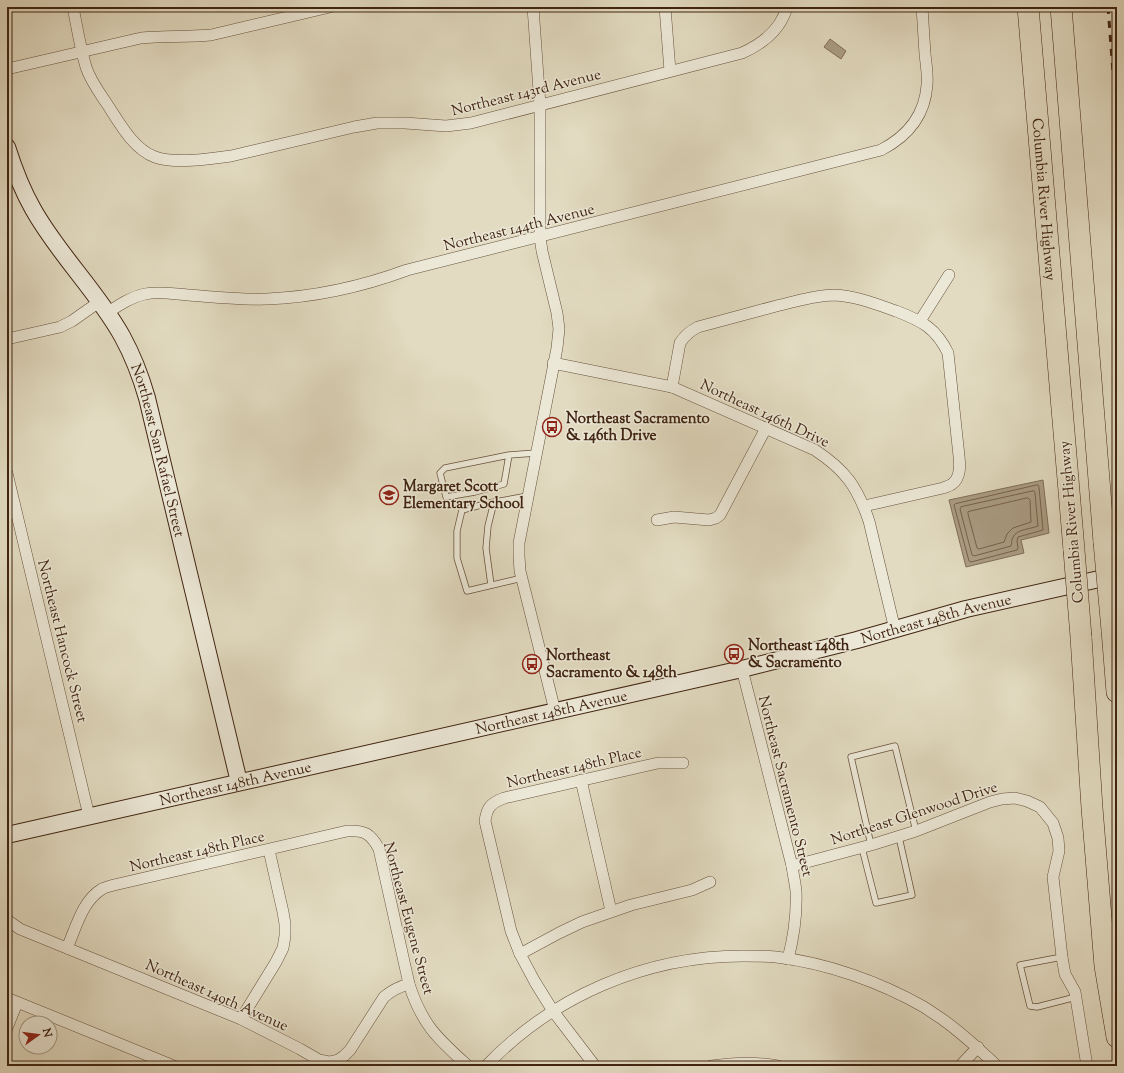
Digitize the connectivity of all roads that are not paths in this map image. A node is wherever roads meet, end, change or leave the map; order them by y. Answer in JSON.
{"nodes":[{"id":1,"x":72,"y":7,"type":"edge"},
{"id":2,"x":330,"y":7,"type":"edge"},
{"id":3,"x":533,"y":7,"type":"edge"},
{"id":4,"x":665,"y":7,"type":"edge"},
{"id":5,"x":787,"y":7,"type":"edge"},
{"id":6,"x":922,"y":7,"type":"edge"},
{"id":7,"x":1028,"y":7,"type":"edge"},
{"id":8,"x":1061,"y":7,"type":"edge"},
{"id":9,"x":82,"y":51,"type":"junction"},
{"id":10,"x":7,"y":69,"type":"edge"},
{"id":11,"x":670,"y":71,"type":"junction"},
{"id":12,"x":540,"y":105,"type":"junction"},
{"id":13,"x":7,"y":148,"type":"edge"},
{"id":14,"x":11,"y":173,"type":"edge"},
{"id":15,"x":540,"y":237,"type":"junction"},
{"id":16,"x":949,"y":275,"type":"dead end"},
{"id":17,"x":103,"y":308,"type":"junction"},
{"id":18,"x":920,"y":321,"type":"junction"},
{"id":19,"x":7,"y":339,"type":"edge"},
{"id":20,"x":553,"y":363,"type":"junction"},
{"id":21,"x":672,"y":387,"type":"junction"},
{"id":22,"x":766,"y":428,"type":"junction"},
{"id":23,"x":536,"y":453,"type":"junction"},
{"id":24,"x":509,"y":455,"type":"junction"},
{"id":25,"x":7,"y":473,"type":"edge"},
{"id":26,"x":528,"y":496,"type":"junction"},
{"id":27,"x":494,"y":502,"type":"junction"},
{"id":28,"x":864,"y":506,"type":"junction"},
{"id":29,"x":657,"y":520,"type":"dead end"},
{"id":30,"x":1117,"y":575,"type":"edge"},
{"id":31,"x":522,"y":578,"type":"junction"},
{"id":32,"x":491,"y":585,"type":"junction"},
{"id":33,"x":895,"y":630,"type":"junction"},
{"id":34,"x":742,"y":669,"type":"junction"},
{"id":35,"x":1117,"y":692,"type":"edge"},
{"id":36,"x":555,"y":711,"type":"junction"},
{"id":37,"x":683,"y":763,"type":"dead end"},
{"id":38,"x":581,"y":780,"type":"junction"},
{"id":39,"x":239,"y":782,"type":"junction"},
{"id":40,"x":90,"y":816,"type":"junction"},
{"id":41,"x":916,"y":831,"type":"junction"},
{"id":42,"x":366,"y":833,"type":"joint"},
{"id":43,"x":7,"y":835,"type":"edge"},
{"id":44,"x":899,"y":837,"type":"junction"},
{"id":45,"x":866,"y":846,"type":"junction"},
{"id":46,"x":269,"y":850,"type":"junction"},
{"id":47,"x":792,"y":866,"type":"junction"},
{"id":48,"x":710,"y":882,"type":"dead end"},
{"id":49,"x":611,"y":911,"type":"junction"},
{"id":50,"x":7,"y":920,"type":"edge"},
{"id":51,"x":67,"y":948,"type":"junction"},
{"id":52,"x":520,"y":954,"type":"junction"},
{"id":53,"x":1062,"y":957,"type":"junction"},
{"id":54,"x":788,"y":959,"type":"junction"},
{"id":55,"x":409,"y":984,"type":"junction"},
{"id":56,"x":1076,"y":997,"type":"junction"},
{"id":57,"x":12,"y":1000,"type":"edge"},
{"id":58,"x":553,"y":1012,"type":"junction"},
{"id":59,"x":241,"y":1019,"type":"junction"},
{"id":60,"x":7,"y":1028,"type":"edge"},
{"id":61,"x":1117,"y":1037,"type":"edge"},
{"id":62,"x":978,"y":1047,"type":"junction"},
{"id":63,"x":174,"y":1066,"type":"edge"},
{"id":64,"x":468,"y":1066,"type":"edge"},
{"id":65,"x":486,"y":1066,"type":"edge"},
{"id":66,"x":594,"y":1066,"type":"edge"},
{"id":67,"x":711,"y":1066,"type":"edge"},
{"id":68,"x":778,"y":1066,"type":"edge"},
{"id":69,"x":960,"y":1066,"type":"edge"},
{"id":70,"x":997,"y":1066,"type":"edge"},
{"id":71,"x":1087,"y":1066,"type":"edge"}],
"edges":[{"from":1,"to":9,"type":"street","name":"Northeast 143rd Avenue"},
{"from":2,"to":9,"type":"street"},
{"from":3,"to":12,"type":"street"},
{"from":4,"to":11,"type":"street"},
{"from":5,"to":11,"type":"street","name":"Northeast 143rd Avenue"},
{"from":6,"to":15,"type":"street","name":"Northeast 144th Avenue"},
{"from":7,"to":61,"type":"highway","name":"Columbia River Highway","bridge":true},
{"from":8,"to":35,"type":"highway","name":"Columbia River Highway","bridge":true},
{"from":9,"to":10,"type":"street"},
{"from":9,"to":12,"type":"street","name":"Northeast 143rd Avenue"},
{"from":11,"to":12,"type":"street","name":"Northeast 143rd Avenue"},
{"from":12,"to":15,"type":"street"},
{"from":13,"to":14,"type":"main road","name":"Northeast San Rafael Street"},
{"from":14,"to":17,"type":"main road","name":"Northeast San Rafael Street"},
{"from":15,"to":17,"type":"street","name":"Northeast 144th Avenue"},
{"from":15,"to":20,"type":"street"},
{"from":16,"to":18,"type":"street"},
{"from":17,"to":19,"type":"street","name":"Northeast 144th Avenue"},
{"from":17,"to":39,"type":"main road","name":"Northeast San Rafael Street"},
{"from":18,"to":21,"type":"street"},
{"from":18,"to":28,"type":"street"},
{"from":20,"to":21,"type":"street","name":"Northeast 146th Drive"},
{"from":20,"to":23,"type":"street"},
{"from":21,"to":22,"type":"street","name":"Northeast 146th Drive"},
{"from":22,"to":28,"type":"street","name":"Northeast 146th Drive"},
{"from":22,"to":29,"type":"street"},
{"from":23,"to":24,"type":"lane"},
{"from":23,"to":26,"type":"street"},
{"from":24,"to":24,"type":"lane"},
{"from":25,"to":40,"type":"street","name":"Northeast Hancock Street"},
{"from":26,"to":27,"type":"lane"},
{"from":26,"to":31,"type":"street"},
{"from":27,"to":32,"type":"lane"},
{"from":27,"to":32,"type":"lane"},
{"from":28,"to":33,"type":"street","name":"Northeast 146th Drive"},
{"from":30,"to":33,"type":"main road","name":"Northeast 148th Avenue"},
{"from":31,"to":32,"type":"lane"},
{"from":31,"to":36,"type":"street"},
{"from":33,"to":34,"type":"main road","name":"Northeast 148th Avenue"},
{"from":34,"to":36,"type":"main road","name":"Northeast 148th Avenue"},
{"from":34,"to":47,"type":"street","name":"Northeast Sacramento Street"},
{"from":36,"to":39,"type":"main road","name":"Northeast 148th Avenue"},
{"from":37,"to":38,"type":"street","name":"Northeast 148th Place"},
{"from":38,"to":49,"type":"street"},
{"from":38,"to":52,"type":"street","name":"Northeast 148th Place"},
{"from":39,"to":40,"type":"main road","name":"Northeast 148th Avenue"},
{"from":40,"to":43,"type":"main road","name":"Northeast 148th Avenue"},
{"from":41,"to":44,"type":"street","name":"Northeast Glenwood Drive"},
{"from":41,"to":45,"type":"lane"},
{"from":41,"to":53,"type":"street","name":"Northeast Glenwood Drive"},
{"from":42,"to":46,"type":"street","name":"Northeast 148th Place"},
{"from":42,"to":55,"type":"street","name":"Northeast Eugene Street"},
{"from":44,"to":45,"type":"street","name":"Northeast Glenwood Drive"},
{"from":44,"to":45,"type":"lane"},
{"from":45,"to":47,"type":"street","name":"Northeast Glenwood Drive"},
{"from":46,"to":51,"type":"street","name":"Northeast 148th Place"},
{"from":46,"to":59,"type":"street"},
{"from":47,"to":54,"type":"street","name":"Northeast Sacramento Street"},
{"from":48,"to":49,"type":"street"},
{"from":49,"to":52,"type":"street"},
{"from":50,"to":51,"type":"street","name":"Northeast 149th Avenue"},
{"from":51,"to":59,"type":"street","name":"Northeast 149th Avenue"},
{"from":52,"to":58,"type":"street"},
{"from":53,"to":56,"type":"street","name":"Northeast Glenwood Drive"},
{"from":53,"to":56,"type":"lane"},
{"from":54,"to":58,"type":"street"},
{"from":54,"to":62,"type":"street"},
{"from":55,"to":59,"type":"street","name":"Northeast 149th Avenue"},
{"from":55,"to":64,"type":"street","name":"Northeast Eugene Street"},
{"from":56,"to":71,"type":"street","name":"Northeast Glenwood Drive"},
{"from":57,"to":60,"type":"street"},
{"from":57,"to":63,"type":"street"},
{"from":58,"to":65,"type":"street"},
{"from":58,"to":66,"type":"street"},
{"from":62,"to":69,"type":"street"},
{"from":62,"to":70,"type":"street"},
{"from":67,"to":68,"type":"street"}]}
